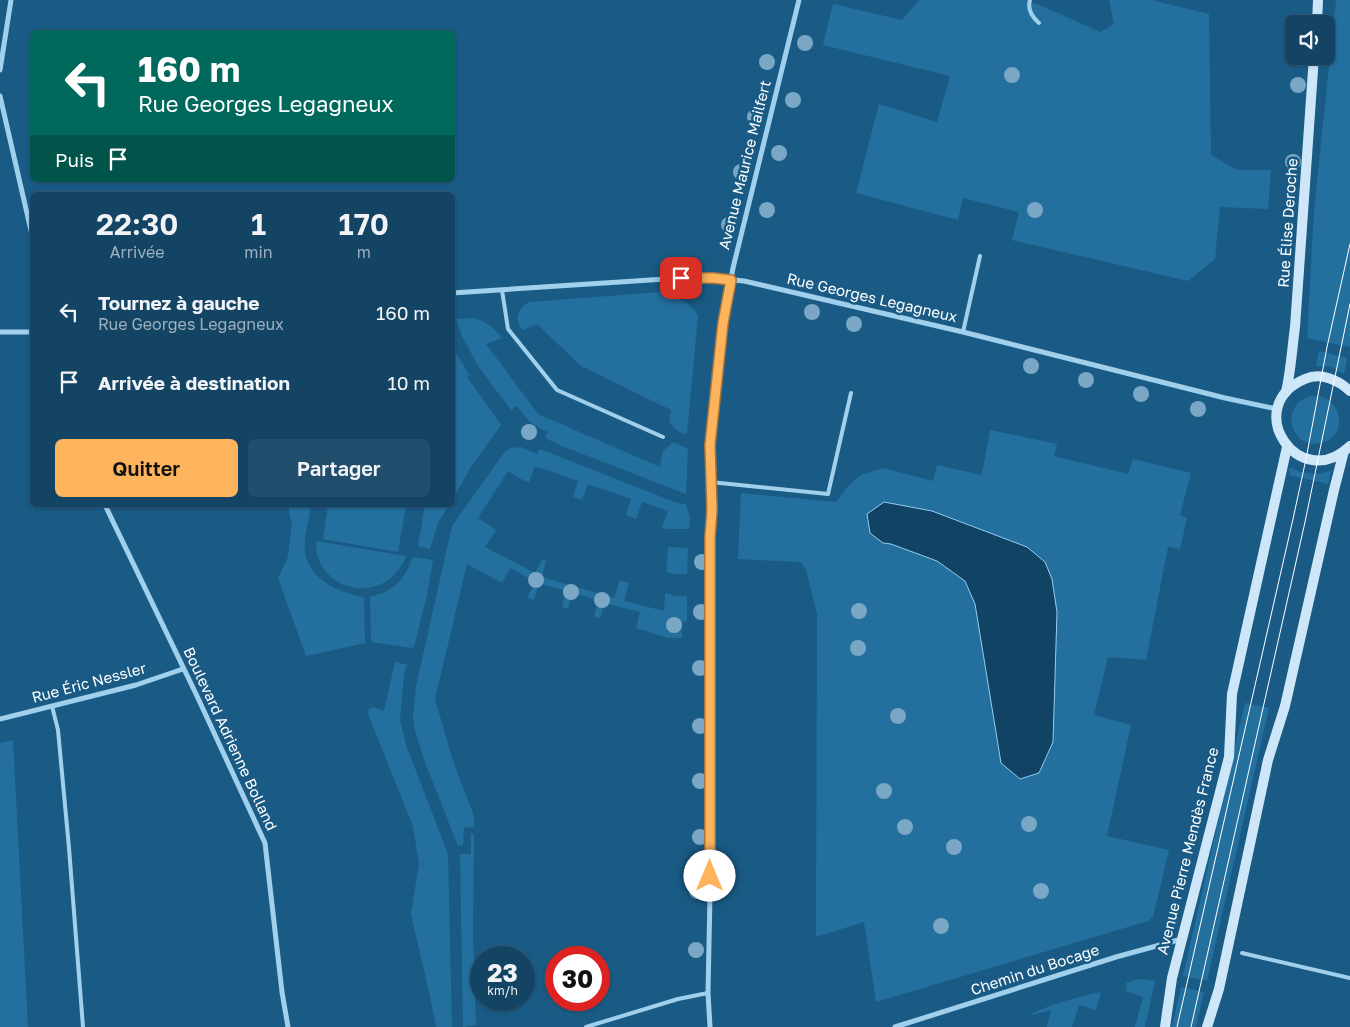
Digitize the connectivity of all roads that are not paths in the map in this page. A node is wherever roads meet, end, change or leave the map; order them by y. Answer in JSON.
{"nodes":[{"id":1,"x":12,"y":0,"type":"edge"},
{"id":2,"x":798,"y":0,"type":"edge"},
{"id":3,"x":1030,"y":0,"type":"edge"},
{"id":4,"x":1318,"y":0,"type":"edge"},
{"id":5,"x":1317,"y":15,"type":"edge"},
{"id":6,"x":1039,"y":23,"type":"dead end"},
{"id":7,"x":1313,"y":65,"type":"edge"},
{"id":8,"x":0,"y":70,"type":"edge"},
{"id":9,"x":0,"y":96,"type":"edge"},
{"id":10,"x":30,"y":226,"type":"edge"},
{"id":11,"x":980,"y":256,"type":"dead end"},
{"id":12,"x":731,"y":280,"type":"junction"},
{"id":13,"x":502,"y":290,"type":"junction"},
{"id":14,"x":455,"y":293,"type":"edge"},
{"id":15,"x":0,"y":332,"type":"edge"},
{"id":16,"x":30,"y":332,"type":"edge"},
{"id":17,"x":963,"y":332,"type":"junction"},
{"id":18,"x":1350,"y":391,"type":"edge"},
{"id":19,"x":1286,"y":392,"type":"junction"},
{"id":20,"x":851,"y":393,"type":"dead end"},
{"id":21,"x":1277,"y":409,"type":"junction"},
{"id":22,"x":663,"y":437,"type":"dead end"},
{"id":23,"x":1287,"y":447,"type":"junction"},
{"id":24,"x":1347,"y":449,"type":"edge"},
{"id":25,"x":710,"y":482,"type":"junction"},
{"id":26,"x":106,"y":507,"type":"edge"},
{"id":27,"x":183,"y":669,"type":"junction"},
{"id":28,"x":52,"y":706,"type":"junction"},
{"id":29,"x":0,"y":719,"type":"edge"},
{"id":30,"x":1183,"y":938,"type":"junction"},
{"id":31,"x":1242,"y":953,"type":"dead end"},
{"id":32,"x":1350,"y":978,"type":"edge"},
{"id":33,"x":708,"y":994,"type":"junction"},
{"id":34,"x":83,"y":1027,"type":"edge"},
{"id":35,"x":288,"y":1027,"type":"edge"},
{"id":36,"x":586,"y":1027,"type":"edge"},
{"id":37,"x":710,"y":1027,"type":"edge"},
{"id":38,"x":895,"y":1027,"type":"edge"},
{"id":39,"x":1165,"y":1027,"type":"edge"},
{"id":40,"x":1207,"y":1027,"type":"edge"}],
"edges":[{"from":1,"to":8,"type":"street"},
{"from":2,"to":12,"type":"street","name":"Avenue Maurice Mailfert"},
{"from":3,"to":6,"type":"lane"},
{"from":4,"to":5,"type":"main road"},
{"from":7,"to":19,"type":"main road","name":"Rue Élise Deroche"},
{"from":9,"to":10,"type":"street"},
{"from":11,"to":17,"type":"lane"},
{"from":12,"to":13,"type":"street","name":"Rue Georges Legagneux"},
{"from":12,"to":17,"type":"street","name":"Rue Georges Legagneux"},
{"from":12,"to":25,"type":"street","name":"Avenue Maurice Mailfert"},
{"from":13,"to":14,"type":"street","name":"Rue Georges Legagneux"},
{"from":13,"to":22,"type":"lane"},
{"from":15,"to":16,"type":"street"},
{"from":17,"to":21,"type":"street","name":"Rue Georges Legagneux"},
{"from":18,"to":19,"type":"main road"},
{"from":19,"to":21,"type":"main road"},
{"from":20,"to":25,"type":"lane"},
{"from":21,"to":23,"type":"main road"},
{"from":23,"to":24,"type":"main road"},
{"from":23,"to":30,"type":"main road","name":"Avenue Pierre Mendès France"},
{"from":24,"to":40,"type":"main road"},
{"from":25,"to":33,"type":"street","name":"Avenue Maurice Mailfert"},
{"from":26,"to":27,"type":"street","name":"Boulevard Adrienne Bolland"},
{"from":27,"to":28,"type":"street","name":"Rue Éric Nessler"},
{"from":27,"to":35,"type":"street","name":"Boulevard Adrienne Bolland"},
{"from":28,"to":29,"type":"street","name":"Rue Éric Nessler"},
{"from":28,"to":34,"type":"lane"},
{"from":30,"to":38,"type":"street","name":"Chemin du Bocage"},
{"from":30,"to":39,"type":"main road","name":"Avenue Pierre Mendès France"},
{"from":31,"to":32,"type":"lane"},
{"from":33,"to":36,"type":"lane"},
{"from":33,"to":37,"type":"street","name":"Avenue Maurice Mailfert"}]}
